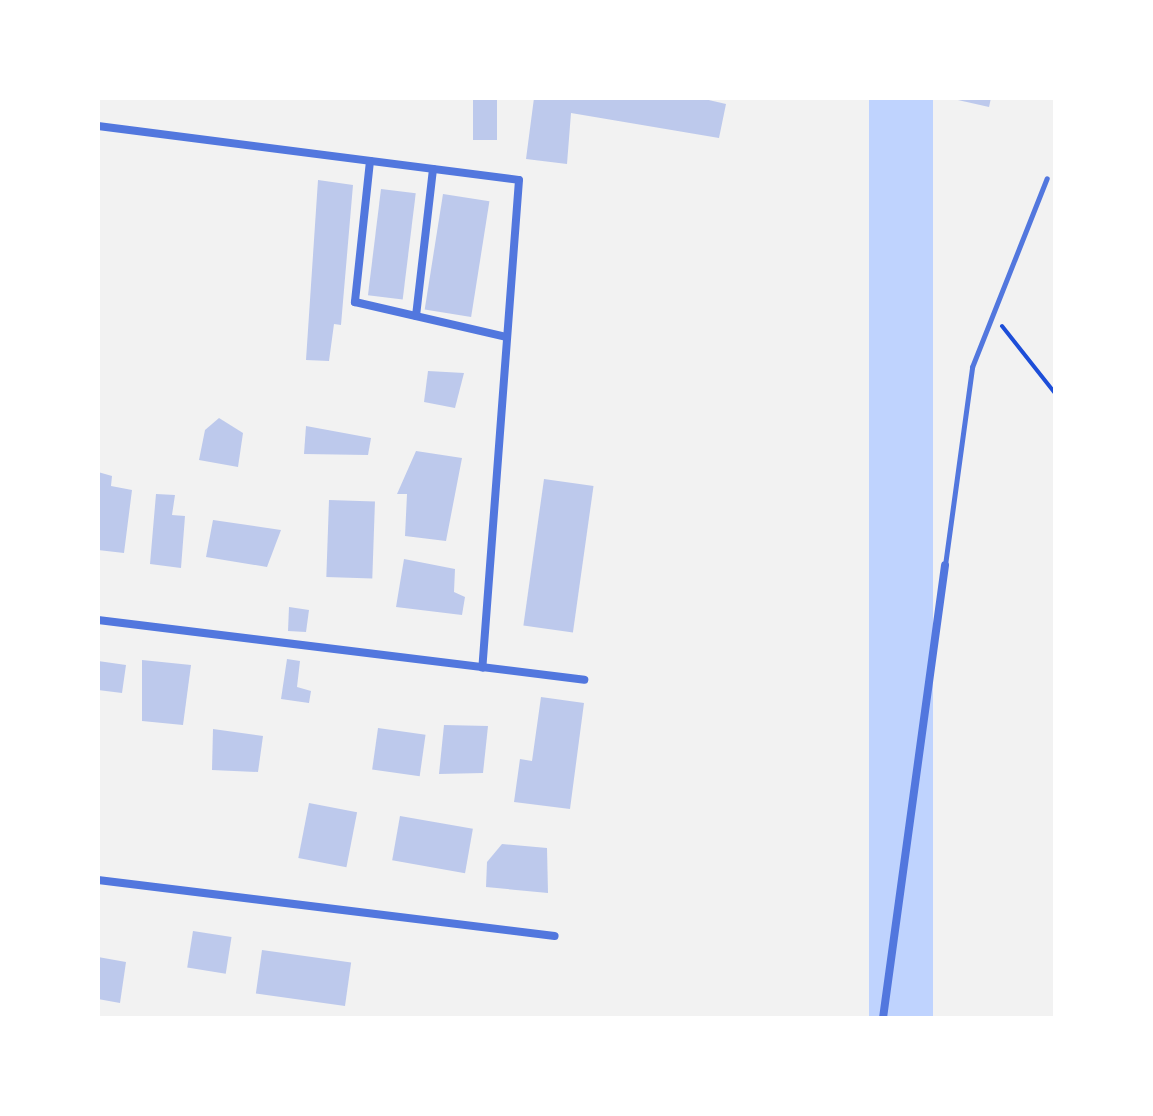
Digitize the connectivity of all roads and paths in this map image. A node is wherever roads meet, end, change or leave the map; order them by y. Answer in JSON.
{"nodes":[{"id":1,"x":98,"y":126,"type":"edge"},
{"id":2,"x":370,"y":161,"type":"junction"},
{"id":3,"x":433,"y":169,"type":"junction"},
{"id":4,"x":1047,"y":178,"type":"dead end"},
{"id":5,"x":416,"y":316,"type":"junction"},
{"id":6,"x":1000,"y":321,"type":"dead end"},
{"id":7,"x":507,"y":337,"type":"junction"},
{"id":8,"x":1055,"y":393,"type":"edge"},
{"id":9,"x":945,"y":565,"type":"joint"},
{"id":10,"x":98,"y":620,"type":"edge"},
{"id":11,"x":482,"y":668,"type":"junction"},
{"id":12,"x":584,"y":680,"type":"dead end"},
{"id":13,"x":98,"y":880,"type":"edge"},
{"id":14,"x":555,"y":936,"type":"dead end"},
{"id":15,"x":883,"y":1018,"type":"edge"}],
"edges":[{"from":1,"to":2,"type":"street"},
{"from":2,"to":3,"type":"street"},
{"from":2,"to":5,"type":"street"},
{"from":3,"to":5,"type":"street"},
{"from":3,"to":7,"type":"street"},
{"from":4,"to":9,"type":"lane"},
{"from":5,"to":7,"type":"street"},
{"from":6,"to":8,"type":"path"},
{"from":7,"to":11,"type":"street"},
{"from":9,"to":15,"type":"street"},
{"from":10,"to":11,"type":"street"},
{"from":11,"to":12,"type":"street"},
{"from":13,"to":14,"type":"street"}]}
